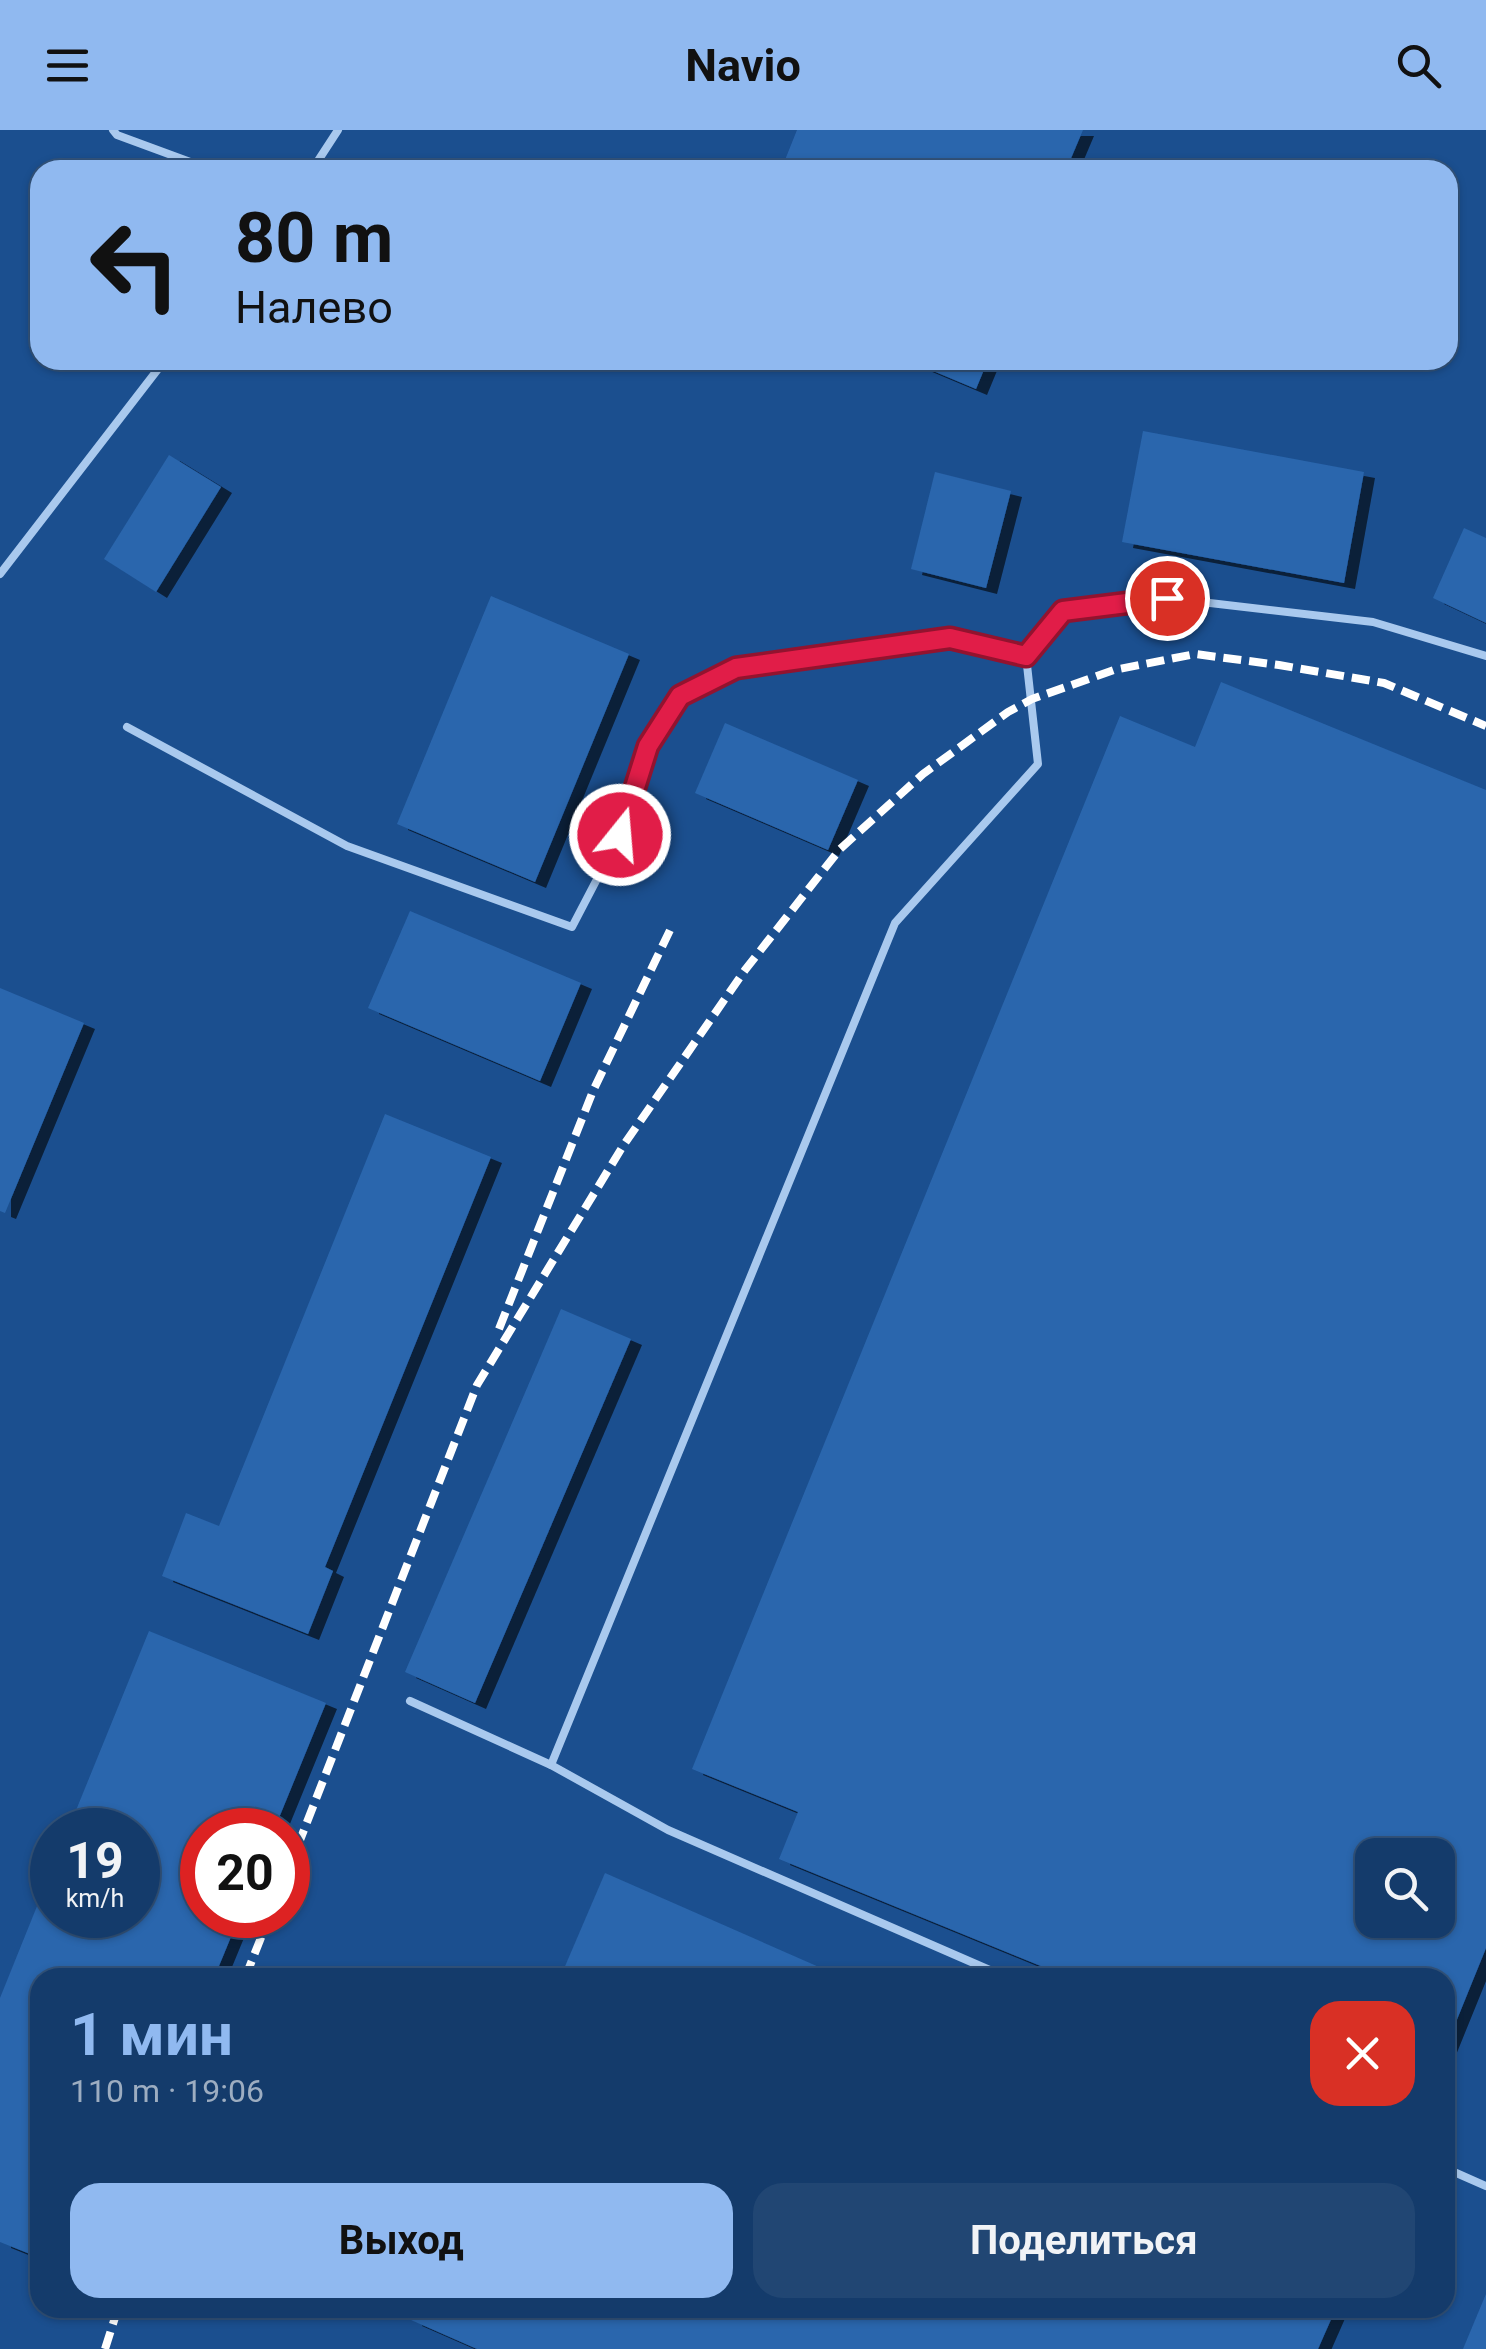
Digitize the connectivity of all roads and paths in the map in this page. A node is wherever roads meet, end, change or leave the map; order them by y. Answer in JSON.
{"nodes":[{"id":1,"x":114,"y":130,"type":"edge"},
{"id":2,"x":338,"y":130,"type":"edge"},
{"id":3,"x":185,"y":160,"type":"edge"},
{"id":4,"x":318,"y":160,"type":"edge"},
{"id":5,"x":157,"y":370,"type":"edge"},
{"id":6,"x":0,"y":574,"type":"edge"},
{"id":7,"x":1026,"y":656,"type":"junction"},
{"id":8,"x":1486,"y":656,"type":"edge"},
{"id":9,"x":127,"y":727,"type":"dead end"},
{"id":10,"x":410,"y":1702,"type":"dead end"},
{"id":11,"x":551,"y":1765,"type":"junction"},
{"id":12,"x":985,"y":1968,"type":"edge"},
{"id":13,"x":1455,"y":2172,"type":"edge"},
{"id":14,"x":1486,"y":2186,"type":"edge"}],
"edges":[{"from":1,"to":3,"type":"lane"},
{"from":2,"to":4,"type":"lane"},
{"from":5,"to":6,"type":"lane"},
{"from":7,"to":8,"type":"lane"},
{"from":7,"to":9,"type":"lane"},
{"from":7,"to":11,"type":"lane"},
{"from":10,"to":11,"type":"lane"},
{"from":11,"to":12,"type":"lane"},
{"from":13,"to":14,"type":"lane"}]}
